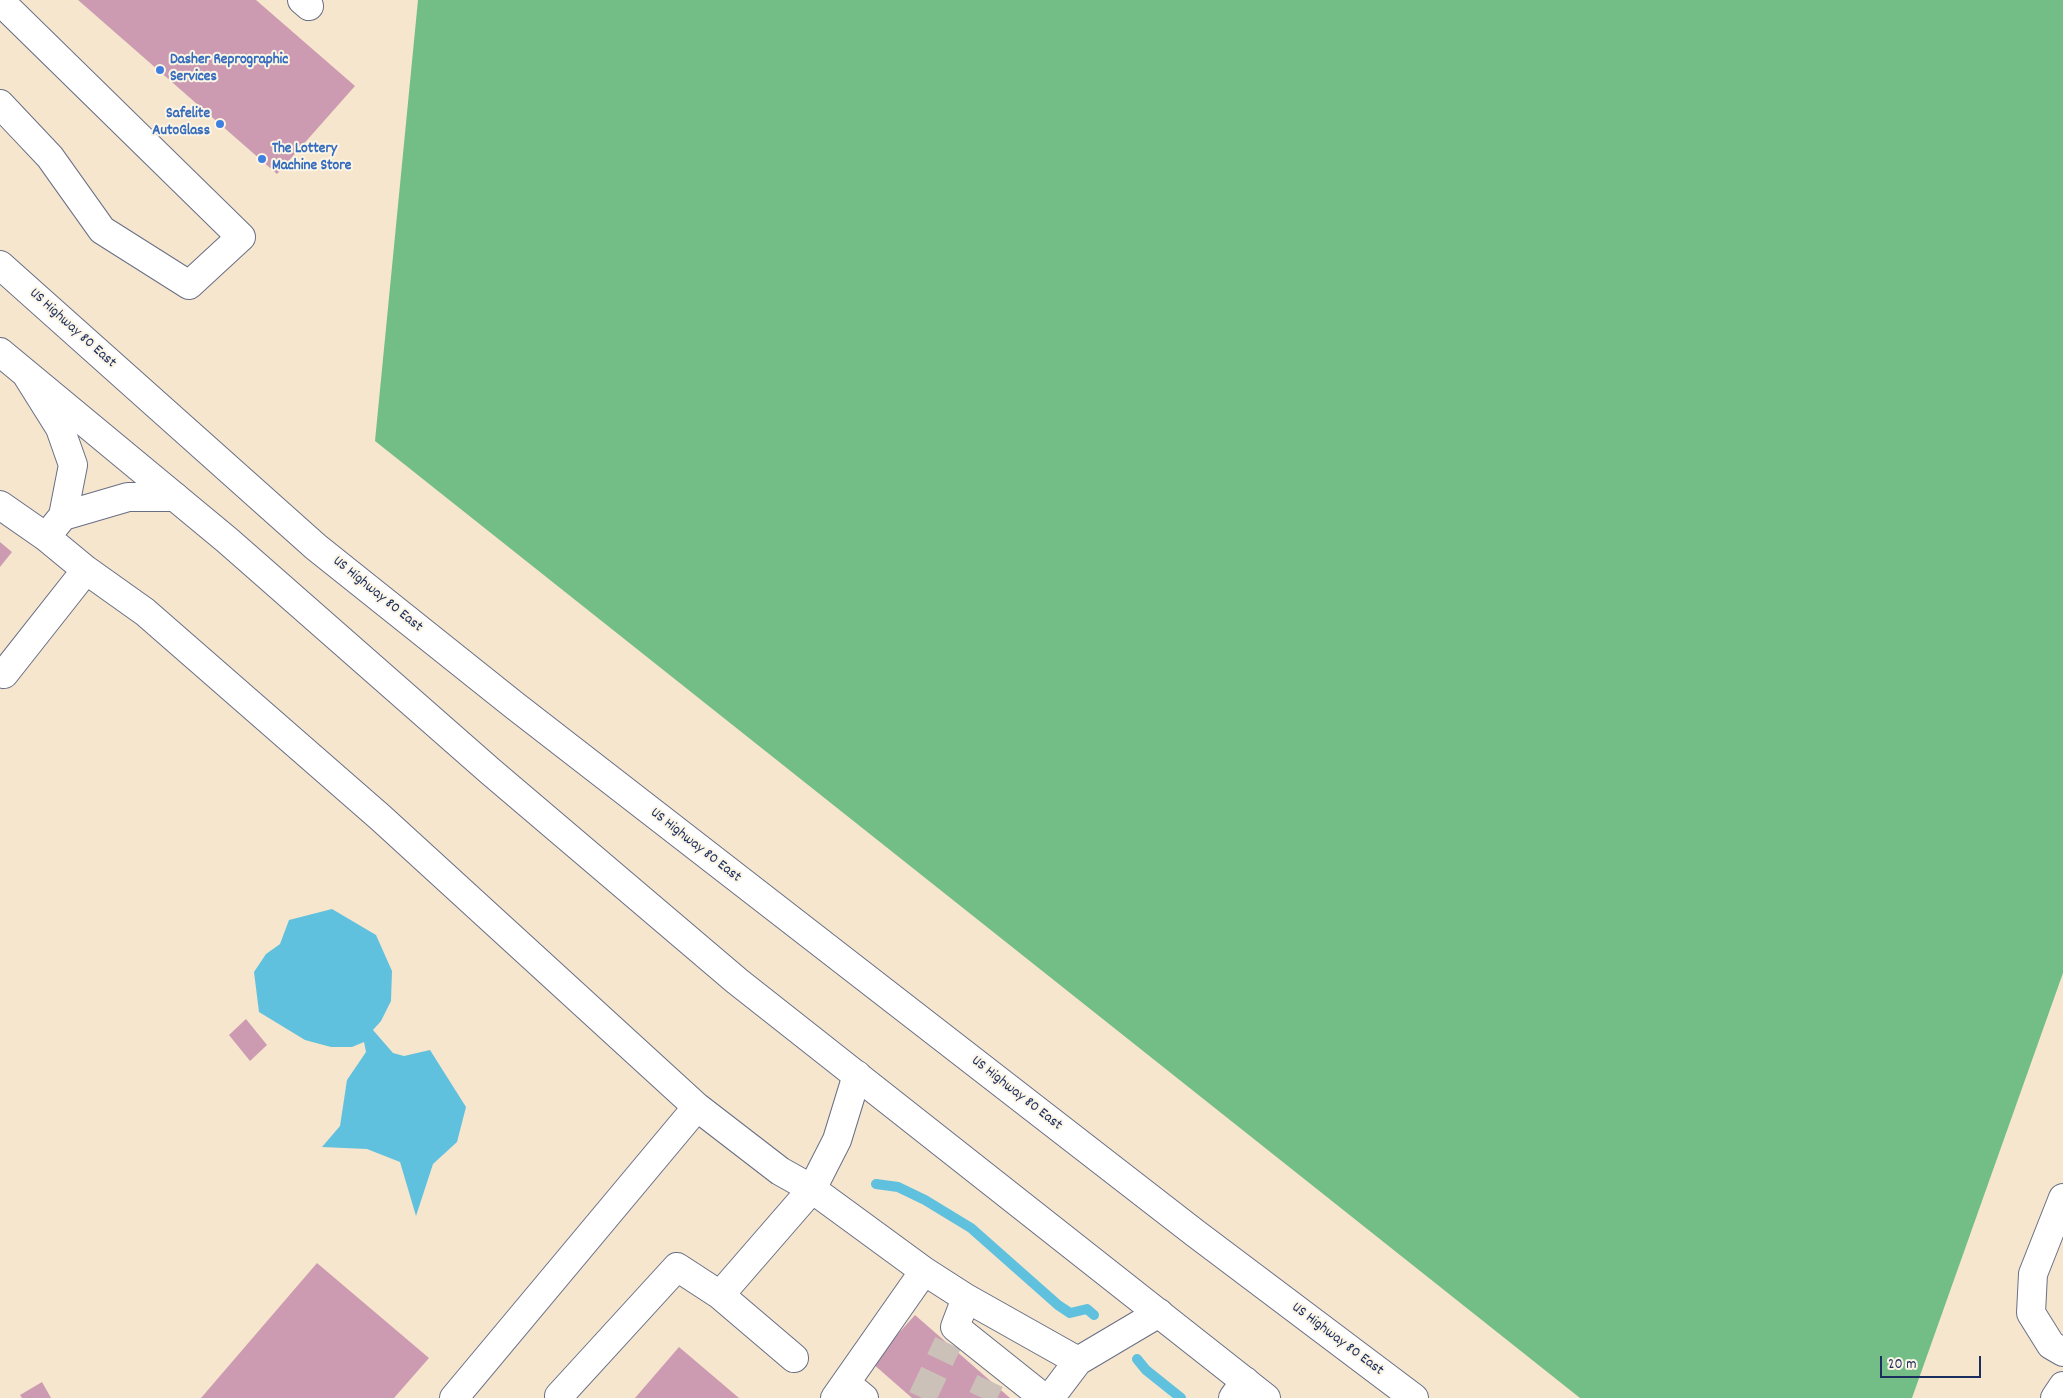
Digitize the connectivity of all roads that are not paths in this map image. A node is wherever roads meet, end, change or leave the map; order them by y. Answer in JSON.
{"nodes":[{"id":1,"x":0,"y":1,"type":"edge"},
{"id":2,"x":0,"y":104,"type":"edge"},
{"id":3,"x":0,"y":265,"type":"edge"},
{"id":4,"x":0,"y":352,"type":"edge"},
{"id":5,"x":23,"y":370,"type":"junction"},
{"id":6,"x":175,"y":497,"type":"junction"},
{"id":7,"x":1,"y":507,"type":"edge"},
{"id":8,"x":63,"y":516,"type":"junction"},
{"id":9,"x":46,"y":537,"type":"junction"},
{"id":10,"x":86,"y":570,"type":"junction"},
{"id":11,"x":0,"y":671,"type":"edge"},
{"id":12,"x":857,"y":1075,"type":"junction"},
{"id":13,"x":697,"y":1107,"type":"junction"},
{"id":14,"x":812,"y":1190,"type":"junction"},
{"id":15,"x":2063,"y":1198,"type":"edge"},
{"id":16,"x":924,"y":1271,"type":"junction"},
{"id":17,"x":720,"y":1295,"type":"junction"},
{"id":18,"x":966,"y":1298,"type":"junction"},
{"id":19,"x":1159,"y":1313,"type":"junction"},
{"id":20,"x":2063,"y":1352,"type":"edge"},
{"id":21,"x":794,"y":1358,"type":"dead end"},
{"id":22,"x":1078,"y":1361,"type":"junction"},
{"id":23,"x":2063,"y":1386,"type":"edge"},
{"id":24,"x":1239,"y":1390,"type":"edge"},
{"id":25,"x":849,"y":1393,"type":"edge"},
{"id":26,"x":559,"y":1396,"type":"dead end"},
{"id":27,"x":454,"y":1398,"type":"edge"},
{"id":28,"x":1044,"y":1398,"type":"edge"},
{"id":29,"x":1050,"y":1398,"type":"edge"},
{"id":30,"x":1266,"y":1398,"type":"edge"},
{"id":31,"x":1414,"y":1398,"type":"edge"},
{"id":32,"x":2055,"y":1398,"type":"edge"}],
"edges":[{"from":1,"to":2,"type":"main road"},
{"from":3,"to":31,"type":"main road","name":"US Highway 80 East"},
{"from":4,"to":5,"type":"main road"},
{"from":5,"to":6,"type":"main road"},
{"from":5,"to":8,"type":"main road"},
{"from":6,"to":8,"type":"main road"},
{"from":6,"to":12,"type":"main road"},
{"from":7,"to":9,"type":"main road"},
{"from":8,"to":9,"type":"main road"},
{"from":9,"to":10,"type":"main road"},
{"from":10,"to":11,"type":"main road"},
{"from":10,"to":13,"type":"main road"},
{"from":12,"to":14,"type":"main road"},
{"from":12,"to":19,"type":"main road"},
{"from":13,"to":14,"type":"main road"},
{"from":13,"to":27,"type":"main road"},
{"from":14,"to":16,"type":"main road"},
{"from":14,"to":17,"type":"main road"},
{"from":15,"to":20,"type":"main road"},
{"from":16,"to":18,"type":"main road"},
{"from":16,"to":25,"type":"main road"},
{"from":17,"to":21,"type":"main road"},
{"from":17,"to":26,"type":"main road"},
{"from":18,"to":22,"type":"main road"},
{"from":18,"to":28,"type":"main road"},
{"from":19,"to":22,"type":"main road"},
{"from":19,"to":24,"type":"main road"},
{"from":22,"to":29,"type":"main road"},
{"from":23,"to":32,"type":"main road"},
{"from":24,"to":30,"type":"main road"}]}
